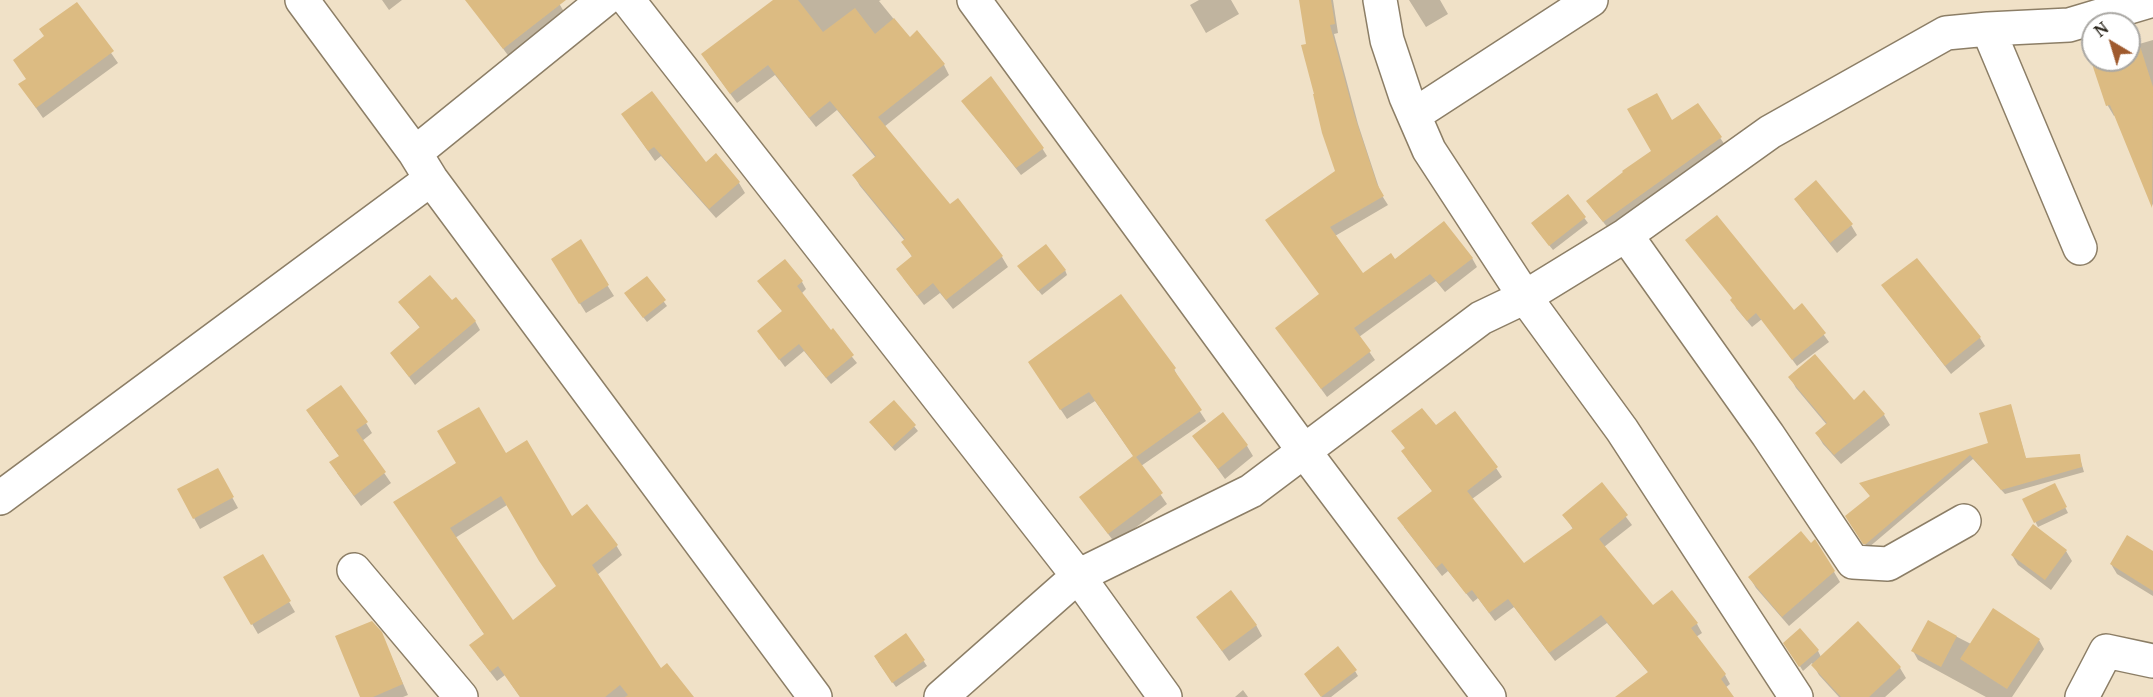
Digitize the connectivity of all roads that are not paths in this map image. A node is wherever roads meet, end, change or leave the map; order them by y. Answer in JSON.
{"nodes":[{"id":1,"x":302,"y":0,"type":"edge"},
{"id":2,"x":604,"y":0,"type":"edge"},
{"id":3,"x":628,"y":0,"type":"edge"},
{"id":4,"x":974,"y":0,"type":"edge"},
{"id":5,"x":1380,"y":0,"type":"edge"},
{"id":6,"x":1591,"y":0,"type":"edge"},
{"id":7,"x":2153,"y":0,"type":"edge"},
{"id":8,"x":2066,"y":13,"type":"edge"},
{"id":9,"x":1988,"y":28,"type":"junction"},
{"id":10,"x":1414,"y":115,"type":"junction"},
{"id":11,"x":423,"y":166,"type":"junction"},
{"id":12,"x":1626,"y":235,"type":"junction"},
{"id":13,"x":2080,"y":248,"type":"dead end"},
{"id":14,"x":1525,"y":297,"type":"junction"},
{"id":15,"x":1304,"y":451,"type":"junction"},
{"id":16,"x":0,"y":498,"type":"edge"},
{"id":17,"x":1964,"y":521,"type":"dead end"},
{"id":18,"x":354,"y":570,"type":"dead end"},
{"id":19,"x":1078,"y":576,"type":"junction"},
{"id":20,"x":2153,"y":661,"type":"edge"},
{"id":21,"x":461,"y":697,"type":"edge"},
{"id":22,"x":815,"y":697,"type":"edge"},
{"id":23,"x":941,"y":697,"type":"edge"},
{"id":24,"x":1165,"y":697,"type":"edge"},
{"id":25,"x":1489,"y":697,"type":"edge"},
{"id":26,"x":1796,"y":697,"type":"edge"},
{"id":27,"x":2082,"y":697,"type":"edge"}],
"edges":[{"from":1,"to":11,"type":"street"},
{"from":2,"to":11,"type":"street"},
{"from":3,"to":19,"type":"street"},
{"from":4,"to":15,"type":"street"},
{"from":5,"to":10,"type":"street"},
{"from":6,"to":10,"type":"street"},
{"from":7,"to":8,"type":"street"},
{"from":8,"to":9,"type":"street"},
{"from":9,"to":12,"type":"street"},
{"from":9,"to":13,"type":"street"},
{"from":10,"to":14,"type":"street"},
{"from":11,"to":16,"type":"street"},
{"from":11,"to":22,"type":"street"},
{"from":12,"to":14,"type":"street"},
{"from":12,"to":17,"type":"street"},
{"from":14,"to":15,"type":"street"},
{"from":14,"to":26,"type":"street"},
{"from":15,"to":19,"type":"street"},
{"from":15,"to":25,"type":"street"},
{"from":18,"to":21,"type":"street"},
{"from":19,"to":23,"type":"street"},
{"from":19,"to":24,"type":"street"},
{"from":20,"to":27,"type":"street"}]}
